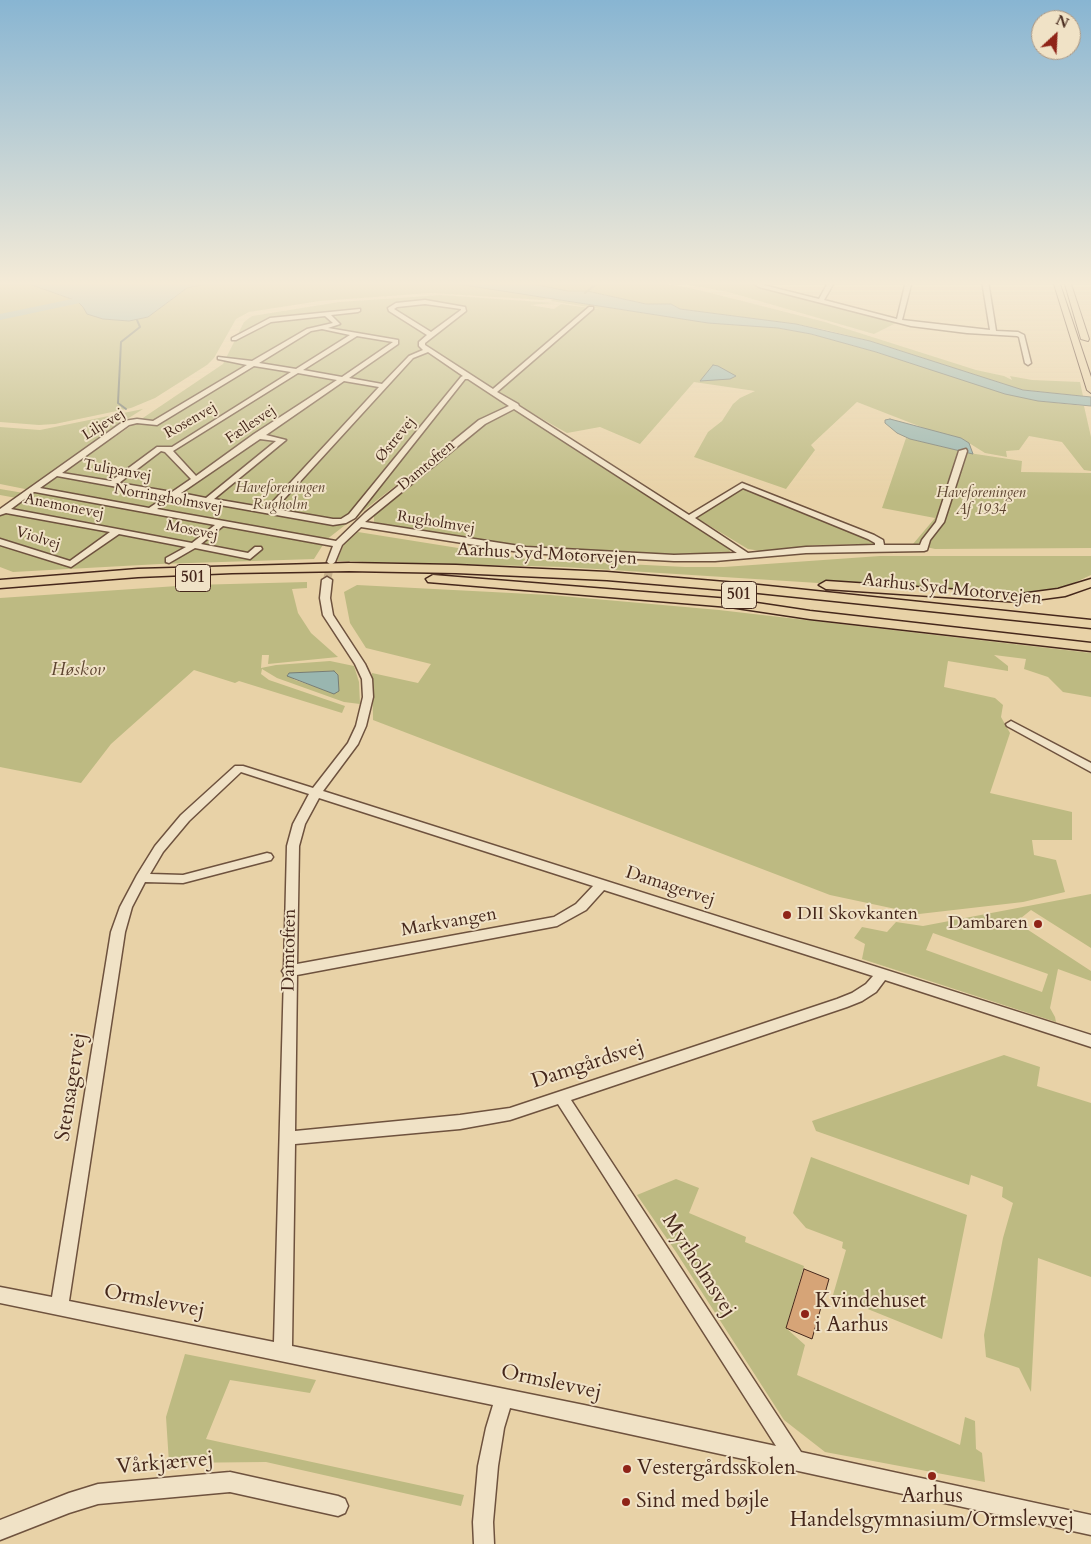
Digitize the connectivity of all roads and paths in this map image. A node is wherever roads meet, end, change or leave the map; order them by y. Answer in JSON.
{"nodes":[{"id":1,"x":271,"y":353,"type":"edge"},
{"id":2,"x":326,"y":353,"type":"edge"},
{"id":3,"x":383,"y":353,"type":"edge"},
{"id":4,"x":421,"y":353,"type":"edge"},
{"id":5,"x":433,"y":353,"type":"edge"},
{"id":6,"x":539,"y":353,"type":"edge"},
{"id":7,"x":1026,"y":353,"type":"edge"},
{"id":8,"x":1079,"y":353,"type":"edge"},
{"id":9,"x":220,"y":358,"type":"dead end"},
{"id":10,"x":254,"y":363,"type":"junction"},
{"id":11,"x":1028,"y":363,"type":"dead end"},
{"id":12,"x":298,"y":371,"type":"junction"},
{"id":13,"x":469,"y":376,"type":"junction"},
{"id":14,"x":344,"y":379,"type":"junction"},
{"id":15,"x":383,"y":386,"type":"junction"},
{"id":16,"x":1091,"y":390,"type":"edge"},
{"id":17,"x":494,"y":392,"type":"junction"},
{"id":18,"x":516,"y":406,"type":"junction"},
{"id":19,"x":257,"y":436,"type":"junction"},
{"id":20,"x":163,"y":450,"type":"junction"},
{"id":21,"x":963,"y":450,"type":"dead end"},
{"id":22,"x":56,"y":474,"type":"junction"},
{"id":23,"x":195,"y":479,"type":"junction"},
{"id":24,"x":112,"y":484,"type":"junction"},
{"id":25,"x":35,"y":490,"type":"junction"},
{"id":26,"x":173,"y":495,"type":"junction"},
{"id":27,"x":208,"y":500,"type":"junction"},
{"id":28,"x":151,"y":510,"type":"junction"},
{"id":29,"x":2,"y":511,"type":"edge"},
{"id":30,"x":269,"y":511,"type":"junction"},
{"id":31,"x":691,"y":517,"type":"junction"},
{"id":32,"x":343,"y":521,"type":"joint"},
{"id":33,"x":222,"y":523,"type":"junction"},
{"id":34,"x":359,"y":524,"type":"junction"},
{"id":35,"x":118,"y":531,"type":"junction"},
{"id":36,"x":0,"y":542,"type":"edge"},
{"id":37,"x":338,"y":544,"type":"junction"},
{"id":38,"x":193,"y":546,"type":"junction"},
{"id":39,"x":879,"y":547,"type":"junction"},
{"id":40,"x":258,"y":549,"type":"dead end"},
{"id":41,"x":747,"y":556,"type":"junction"},
{"id":42,"x":169,"y":560,"type":"dead end"},
{"id":43,"x":331,"y":562,"type":"tunnel mouth"},
{"id":44,"x":386,"y":571,"type":"junction"},
{"id":45,"x":327,"y":580,"type":"tunnel mouth"},
{"id":46,"x":767,"y":581,"type":"junction"},
{"id":47,"x":1091,"y":583,"type":"edge"},
{"id":48,"x":0,"y":584,"type":"edge"},
{"id":49,"x":0,"y":592,"type":"edge"},
{"id":50,"x":1091,"y":613,"type":"edge"},
{"id":51,"x":1091,"y":624,"type":"edge"},
{"id":52,"x":1091,"y":632,"type":"edge"},
{"id":53,"x":1026,"y":638,"type":"junction"},
{"id":54,"x":1091,"y":643,"type":"edge"},
{"id":55,"x":1091,"y":647,"type":"edge"},
{"id":56,"x":1011,"y":724,"type":"dead end"},
{"id":57,"x":239,"y":768,"type":"joint"},
{"id":58,"x":1091,"y":768,"type":"edge"},
{"id":59,"x":316,"y":792,"type":"junction"},
{"id":60,"x":267,"y":857,"type":"dead end"},
{"id":61,"x":141,"y":878,"type":"junction"},
{"id":62,"x":602,"y":884,"type":"junction"},
{"id":63,"x":289,"y":972,"type":"junction"},
{"id":64,"x":882,"y":973,"type":"junction"},
{"id":65,"x":1091,"y":1041,"type":"edge"},
{"id":66,"x":561,"y":1097,"type":"junction"},
{"id":67,"x":288,"y":1138,"type":"junction"},
{"id":68,"x":0,"y":1295,"type":"edge"},
{"id":69,"x":59,"y":1308,"type":"junction"},
{"id":70,"x":283,"y":1352,"type":"junction"},
{"id":71,"x":504,"y":1398,"type":"junction"},
{"id":72,"x":796,"y":1461,"type":"junction"},
{"id":73,"x":338,"y":1506,"type":"dead end"},
{"id":74,"x":1091,"y":1526,"type":"edge"},
{"id":75,"x":0,"y":1530,"type":"edge"},
{"id":76,"x":484,"y":1544,"type":"edge"}],
"edges":[{"from":1,"to":10,"type":"street","name":"Liljevej"},
{"from":2,"to":12,"type":"street","name":"Rosenvej"},
{"from":3,"to":14,"type":"street","name":"Fællesvej"},
{"from":4,"to":15,"type":"street"},
{"from":5,"to":13,"type":"street"},
{"from":6,"to":17,"type":"street"},
{"from":7,"to":11,"type":"street"},
{"from":8,"to":16,"type":"main road"},
{"from":9,"to":10,"type":"street"},
{"from":10,"to":12,"type":"street"},
{"from":10,"to":22,"type":"street","name":"Liljevej"},
{"from":12,"to":14,"type":"street"},
{"from":12,"to":20,"type":"street","name":"Rosenvej"},
{"from":13,"to":17,"type":"street"},
{"from":13,"to":32,"type":"street","name":"Østrevej"},
{"from":14,"to":15,"type":"street"},
{"from":14,"to":19,"type":"street","name":"Fællesvej"},
{"from":15,"to":30,"type":"street"},
{"from":17,"to":18,"type":"street"},
{"from":18,"to":31,"type":"street"},
{"from":18,"to":34,"type":"street","name":"Damtoften"},
{"from":19,"to":23,"type":"street","name":"Fællesvej"},
{"from":19,"to":27,"type":"street"},
{"from":20,"to":23,"type":"street"},
{"from":20,"to":24,"type":"street","name":"Rosenvej"},
{"from":21,"to":39,"type":"street"},
{"from":22,"to":24,"type":"street","name":"Tulipanvej"},
{"from":22,"to":25,"type":"street","name":"Liljevej"},
{"from":23,"to":26,"type":"street","name":"Fællesvej"},
{"from":24,"to":26,"type":"street","name":"Tulipanvej"},
{"from":25,"to":28,"type":"street","name":"Norringholmsvej"},
{"from":25,"to":29,"type":"street"},
{"from":26,"to":27,"type":"street","name":"Tulipanvej"},
{"from":26,"to":28,"type":"street","name":"Fællesvej"},
{"from":27,"to":30,"type":"street","name":"Tulipanvej"},
{"from":28,"to":33,"type":"street","name":"Norringholmsvej"},
{"from":29,"to":35,"type":"street","name":"Anemonevej"},
{"from":30,"to":32,"type":"street","name":"Tulipanvej"},
{"from":31,"to":39,"type":"street"},
{"from":31,"to":41,"type":"street"},
{"from":33,"to":37,"type":"street","name":"Norringholmsvej"},
{"from":33,"to":38,"type":"street"},
{"from":34,"to":37,"type":"street","name":"Damtoften"},
{"from":34,"to":41,"type":"street","name":"Rugholmvej"},
{"from":35,"to":36,"type":"street","name":"Violvej"},
{"from":35,"to":38,"type":"street","name":"Mosevej"},
{"from":37,"to":43,"type":"street","name":"Damtoften"},
{"from":38,"to":40,"type":"street","name":"Mosevej"},
{"from":38,"to":42,"type":"street"},
{"from":39,"to":41,"type":"street","name":"Rugholmvej"},
{"from":44,"to":46,"type":"highway"},
{"from":44,"to":48,"type":"highway","name":"Aarhus Syd Motorvejen","number":"501"},
{"from":44,"to":49,"type":"highway","name":"Aarhus Syd Motorvejen","number":"501"},
{"from":44,"to":51,"type":"highway","name":"Aarhus Syd Motorvejen","number":"501"},
{"from":44,"to":52,"type":"highway","name":"Aarhus Syd Motorvejen","number":"501"},
{"from":44,"to":53,"type":"highway"},
{"from":45,"to":59,"type":"street","name":"Damtoften"},
{"from":46,"to":47,"type":"highway"},
{"from":46,"to":50,"type":"highway"},
{"from":53,"to":54,"type":"highway"},
{"from":53,"to":55,"type":"highway"},
{"from":56,"to":58,"type":"street"},
{"from":57,"to":59,"type":"street","name":"Damagervej"},
{"from":57,"to":61,"type":"street","name":"Stensagervej"},
{"from":59,"to":62,"type":"street","name":"Damagervej"},
{"from":59,"to":63,"type":"street","name":"Damtoften"},
{"from":60,"to":61,"type":"street"},
{"from":61,"to":69,"type":"street","name":"Stensagervej"},
{"from":62,"to":63,"type":"street","name":"Markvangen"},
{"from":62,"to":64,"type":"street","name":"Damagervej"},
{"from":63,"to":67,"type":"street","name":"Damtoften"},
{"from":64,"to":65,"type":"street","name":"Damagervej"},
{"from":64,"to":66,"type":"street","name":"Damgårdsvej"},
{"from":66,"to":67,"type":"street","name":"Damgårdsvej"},
{"from":66,"to":72,"type":"street","name":"Myrholmsvej"},
{"from":67,"to":70,"type":"street","name":"Damtoften"},
{"from":68,"to":69,"type":"street","name":"Ormslevvej"},
{"from":69,"to":70,"type":"street","name":"Ormslevvej"},
{"from":70,"to":71,"type":"street","name":"Ormslevvej"},
{"from":71,"to":72,"type":"street","name":"Ormslevvej"},
{"from":71,"to":76,"type":"street"},
{"from":72,"to":74,"type":"street","name":"Ormslevvej"},
{"from":73,"to":75,"type":"street","name":"Vårkjærvej"}]}
